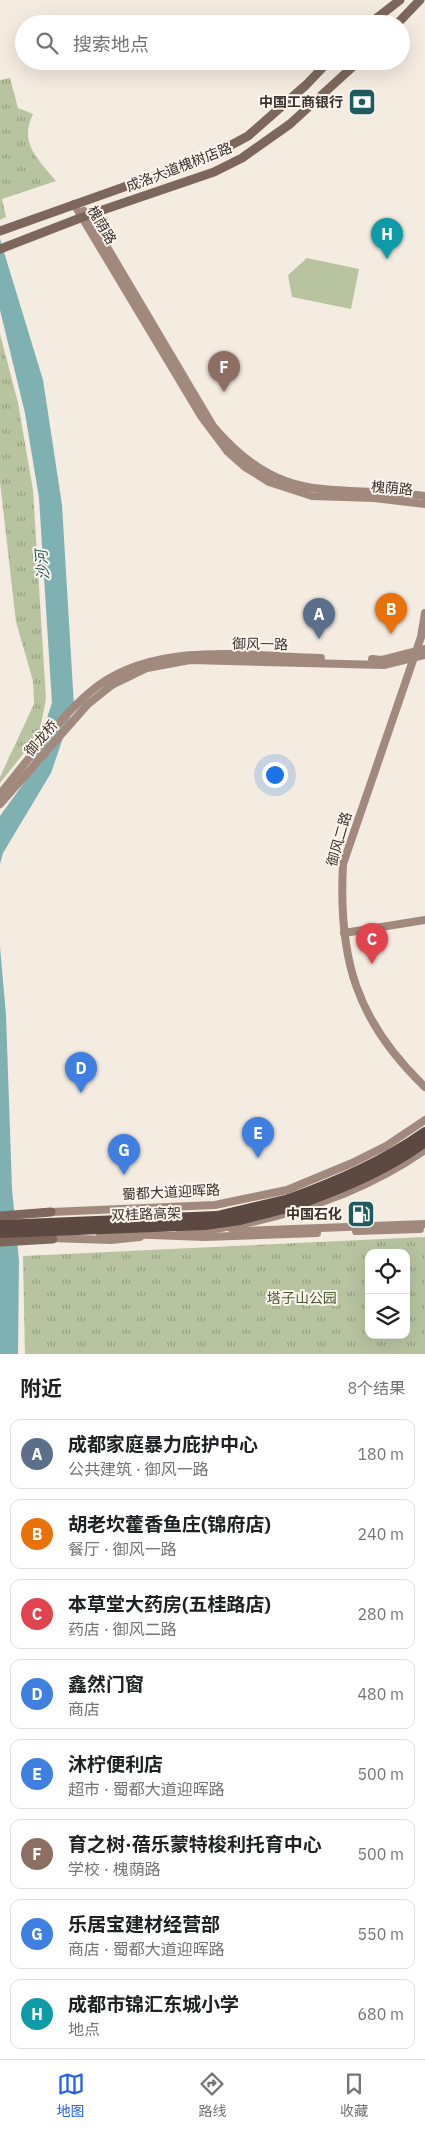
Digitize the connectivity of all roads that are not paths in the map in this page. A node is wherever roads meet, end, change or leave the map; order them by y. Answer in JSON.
{"nodes":[{"id":1,"x":391,"y":0,"type":"edge"},
{"id":2,"x":400,"y":0,"type":"edge"},
{"id":3,"x":420,"y":0,"type":"edge"},
{"id":4,"x":425,"y":2,"type":"edge"},
{"id":5,"x":378,"y":15,"type":"edge"},
{"id":6,"x":381,"y":15,"type":"edge"},
{"id":7,"x":407,"y":15,"type":"edge"},
{"id":8,"x":410,"y":15,"type":"edge"},
{"id":9,"x":320,"y":70,"type":"edge"},
{"id":10,"x":349,"y":70,"type":"edge"},
{"id":11,"x":74,"y":204,"type":"junction"},
{"id":12,"x":86,"y":216,"type":"junction"},
{"id":13,"x":3,"y":230,"type":"edge"},
{"id":14,"x":0,"y":249,"type":"edge"},
{"id":15,"x":425,"y":496,"type":"edge"},
{"id":16,"x":425,"y":504,"type":"edge"},
{"id":17,"x":425,"y":613,"type":"edge"},
{"id":18,"x":425,"y":649,"type":"edge"},
{"id":19,"x":425,"y":655,"type":"edge"},
{"id":20,"x":414,"y":656,"type":"junction"},
{"id":21,"x":101,"y":688,"type":"junction"},
{"id":22,"x":1,"y":792,"type":"edge"},
{"id":23,"x":0,"y":804,"type":"edge"},
{"id":24,"x":425,"y":920,"type":"edge"},
{"id":25,"x":344,"y":933,"type":"junction"},
{"id":26,"x":425,"y":1087,"type":"edge"},
{"id":27,"x":425,"y":1121,"type":"edge"},
{"id":28,"x":425,"y":1132,"type":"edge"},
{"id":29,"x":425,"y":1142,"type":"edge"},
{"id":30,"x":425,"y":1150,"type":"edge"},
{"id":31,"x":377,"y":1178,"type":"junction"},
{"id":32,"x":348,"y":1186,"type":"junction"},
{"id":33,"x":290,"y":1203,"type":"junction"},
{"id":34,"x":51,"y":1212,"type":"junction"},
{"id":35,"x":0,"y":1216,"type":"edge"},
{"id":36,"x":42,"y":1217,"type":"junction"},
{"id":37,"x":425,"y":1224,"type":"edge"},
{"id":38,"x":0,"y":1226,"type":"edge"},
{"id":39,"x":229,"y":1228,"type":"junction"},
{"id":40,"x":425,"y":1229,"type":"edge"},
{"id":41,"x":0,"y":1233,"type":"edge"},
{"id":42,"x":51,"y":1237,"type":"junction"},
{"id":43,"x":0,"y":1242,"type":"edge"}],
"edges":[{"from":1,"to":5,"type":"main road"},
{"from":2,"to":6,"type":"main road"},
{"from":3,"to":7,"type":"main road"},
{"from":4,"to":8,"type":"main road"},
{"from":9,"to":11,"type":"main road","name":"成洛大道槐树店路"},
{"from":10,"to":12,"type":"main road","name":"成洛大道槐树店路"},
{"from":11,"to":12,"type":"main road","name":"槐荫路"},
{"from":11,"to":13,"type":"main road","name":"成洛大道槐树店路"},
{"from":12,"to":14,"type":"main road","name":"成洛大道槐树店路"},
{"from":12,"to":15,"type":"main road","name":"槐荫路"},
{"from":12,"to":16,"type":"main road","name":"槐荫路"},
{"from":17,"to":20,"type":"main road","name":"御风二路"},
{"from":18,"to":20,"type":"main road","name":"御风一路"},
{"from":19,"to":20,"type":"main road","name":"御风一路"},
{"from":20,"to":21,"type":"main road","name":"御风一路"},
{"from":20,"to":25,"type":"main road","name":"御风二路"},
{"from":21,"to":22,"type":"main road","name":"御龙桥"},
{"from":21,"to":23,"type":"main road","name":"御龙桥"},
{"from":24,"to":25,"type":"main road"},
{"from":25,"to":26,"type":"main road","name":"御风二路"},
{"from":27,"to":34,"type":"main road","name":"蜀都大道迎晖路"},
{"from":28,"to":33,"type":"highway"},
{"from":29,"to":32,"type":"highway"},
{"from":30,"to":31,"type":"main road"},
{"from":31,"to":32,"type":"main road"},
{"from":31,"to":39,"type":"main road"},
{"from":32,"to":33,"type":"highway"},
{"from":33,"to":38,"type":"highway","name":"双桂路高架","bridge":true},
{"from":33,"to":42,"type":"highway","name":"双桂路高架","bridge":true},
{"from":34,"to":36,"type":"main road"},
{"from":34,"to":42,"type":"main road"},
{"from":35,"to":36,"type":"main road"},
{"from":36,"to":38,"type":"main road","bridge":true},
{"from":37,"to":39,"type":"main road"},
{"from":39,"to":42,"type":"main road"},
{"from":40,"to":42,"type":"main road","bridge":true},
{"from":41,"to":42,"type":"highway","name":"双桂路高架","bridge":true},
{"from":42,"to":43,"type":"main road"}]}
